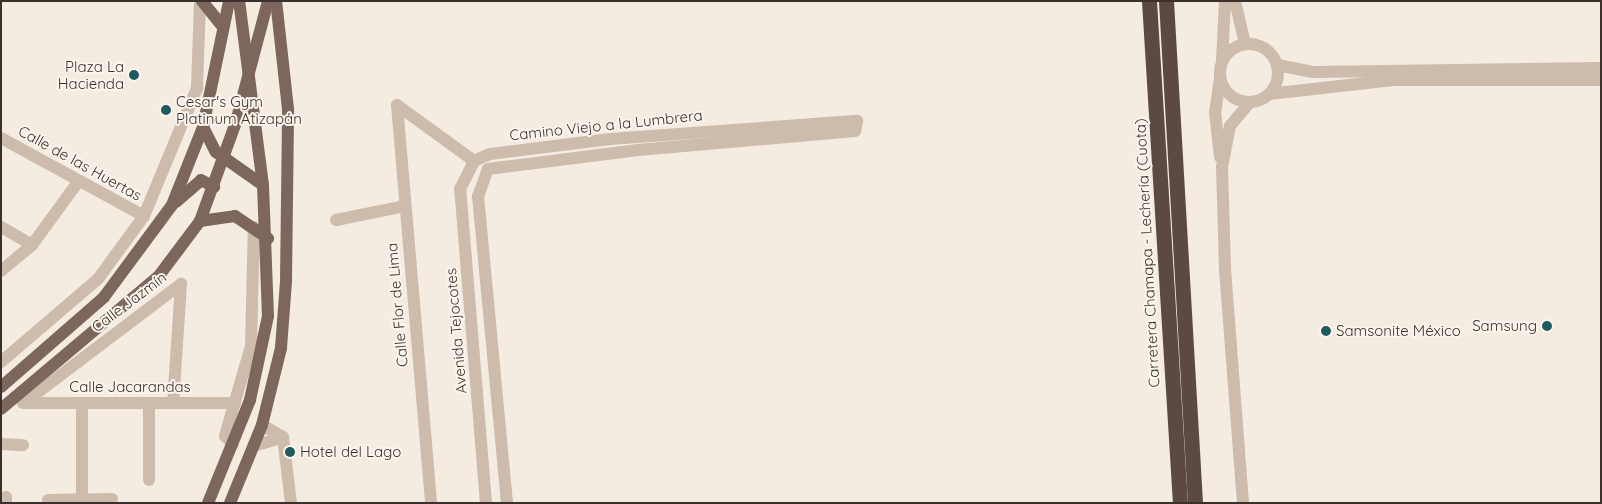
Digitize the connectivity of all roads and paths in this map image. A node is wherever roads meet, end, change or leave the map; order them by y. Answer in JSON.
{"nodes":[{"id":1,"x":201,"y":1,"type":"edge"},
{"id":2,"x":229,"y":1,"type":"edge"},
{"id":3,"x":239,"y":1,"type":"edge"},
{"id":4,"x":268,"y":1,"type":"edge"},
{"id":5,"x":276,"y":1,"type":"edge"},
{"id":6,"x":1149,"y":1,"type":"edge"},
{"id":7,"x":1166,"y":1,"type":"edge"},
{"id":8,"x":1225,"y":1,"type":"edge"},
{"id":9,"x":1236,"y":1,"type":"edge"},
{"id":10,"x":222,"y":26,"type":"junction"},
{"id":11,"x":1245,"y":44,"type":"junction"},
{"id":12,"x":1277,"y":65,"type":"junction"},
{"id":13,"x":249,"y":66,"type":"junction"},
{"id":14,"x":1601,"y":68,"type":"edge"},
{"id":15,"x":1221,"y":69,"type":"junction"},
{"id":16,"x":1601,"y":80,"type":"edge"},
{"id":17,"x":1269,"y":94,"type":"junction"},
{"id":18,"x":1250,"y":102,"type":"junction"},
{"id":19,"x":203,"y":127,"type":"junction"},
{"id":20,"x":1,"y":138,"type":"edge"},
{"id":21,"x":223,"y":158,"type":"junction"},
{"id":22,"x":474,"y":161,"type":"junction"},
{"id":23,"x":1222,"y":167,"type":"junction"},
{"id":24,"x":78,"y":182,"type":"junction"},
{"id":25,"x":263,"y":184,"type":"junction"},
{"id":26,"x":214,"y":187,"type":"junction"},
{"id":27,"x":172,"y":205,"type":"junction"},
{"id":28,"x":405,"y":206,"type":"junction"},
{"id":29,"x":144,"y":216,"type":"junction"},
{"id":30,"x":336,"y":220,"type":"dead end"},
{"id":31,"x":200,"y":222,"type":"junction"},
{"id":32,"x":1,"y":227,"type":"edge"},
{"id":33,"x":254,"y":227,"type":"junction"},
{"id":34,"x":268,"y":238,"type":"junction"},
{"id":35,"x":32,"y":244,"type":"junction"},
{"id":36,"x":1,"y":271,"type":"edge"},
{"id":37,"x":1,"y":362,"type":"edge"},
{"id":38,"x":1,"y":387,"type":"edge"},
{"id":39,"x":21,"y":399,"type":"junction"},
{"id":40,"x":149,"y":403,"type":"junction"},
{"id":41,"x":173,"y":403,"type":"junction"},
{"id":42,"x":235,"y":403,"type":"junction"},
{"id":43,"x":82,"y":405,"type":"junction"},
{"id":44,"x":3,"y":407,"type":"edge"},
{"id":45,"x":262,"y":425,"type":"junction"},
{"id":46,"x":283,"y":437,"type":"junction"},
{"id":47,"x":1,"y":444,"type":"edge"},
{"id":48,"x":233,"y":444,"type":"junction"},
{"id":49,"x":23,"y":446,"type":"dead end"},
{"id":50,"x":254,"y":446,"type":"junction"},
{"id":51,"x":149,"y":480,"type":"dead end"},
{"id":52,"x":82,"y":497,"type":"junction"},
{"id":53,"x":48,"y":500,"type":"dead end"},
{"id":54,"x":112,"y":500,"type":"dead end"},
{"id":55,"x":208,"y":503,"type":"edge"},
{"id":56,"x":230,"y":503,"type":"edge"},
{"id":57,"x":291,"y":503,"type":"edge"},
{"id":58,"x":431,"y":503,"type":"edge"},
{"id":59,"x":486,"y":503,"type":"edge"},
{"id":60,"x":508,"y":503,"type":"edge"},
{"id":61,"x":1180,"y":503,"type":"edge"},
{"id":62,"x":1195,"y":503,"type":"edge"},
{"id":63,"x":1243,"y":503,"type":"edge"}],
"edges":[{"from":1,"to":10,"type":"main road"},
{"from":1,"to":29,"type":"street"},
{"from":2,"to":10,"type":"main road"},
{"from":3,"to":13,"type":"main road"},
{"from":4,"to":13,"type":"main road"},
{"from":5,"to":45,"type":"main road"},
{"from":6,"to":61,"type":"highway","name":"Carretera Chamapa - Lechería (Cuota)"},
{"from":7,"to":62,"type":"highway"},
{"from":8,"to":15,"type":"street"},
{"from":9,"to":11,"type":"street"},
{"from":10,"to":19,"type":"main road"},
{"from":11,"to":12,"type":"street"},
{"from":11,"to":15,"type":"street"},
{"from":12,"to":14,"type":"street"},
{"from":12,"to":17,"type":"street"},
{"from":13,"to":21,"type":"main road"},
{"from":13,"to":25,"type":"main road"},
{"from":15,"to":18,"type":"street"},
{"from":15,"to":23,"type":"street"},
{"from":16,"to":17,"type":"street"},
{"from":17,"to":18,"type":"street"},
{"from":18,"to":23,"type":"street"},
{"from":19,"to":21,"type":"main road"},
{"from":19,"to":27,"type":"main road"},
{"from":20,"to":24,"type":"street","name":"Calle de las Huertas"},
{"from":21,"to":25,"type":"main road"},
{"from":21,"to":26,"type":"main road"},
{"from":22,"to":28,"type":"street","name":"Calle Flor de Lima"},
{"from":22,"to":59,"type":"street","name":"Avenida Tejocotes"},
{"from":22,"to":60,"type":"street","name":"Camino Viejo a la Lumbrera"},
{"from":23,"to":63,"type":"street"},
{"from":24,"to":29,"type":"street","name":"Calle de las Huertas"},
{"from":24,"to":35,"type":"street"},
{"from":25,"to":34,"type":"main road"},
{"from":26,"to":27,"type":"main road"},
{"from":26,"to":31,"type":"main road"},
{"from":27,"to":38,"type":"main road"},
{"from":28,"to":30,"type":"street"},
{"from":28,"to":58,"type":"street","name":"Calle Flor de Lima"},
{"from":29,"to":37,"type":"street"},
{"from":31,"to":33,"type":"main road"},
{"from":31,"to":39,"type":"main road"},
{"from":32,"to":35,"type":"street"},
{"from":33,"to":34,"type":"main road"},
{"from":33,"to":42,"type":"street"},
{"from":34,"to":48,"type":"main road"},
{"from":35,"to":36,"type":"street"},
{"from":39,"to":41,"type":"street","name":"Calle Jazmín"},
{"from":39,"to":43,"type":"street","name":"Calle Jacarandas"},
{"from":39,"to":44,"type":"main road"},
{"from":40,"to":41,"type":"street","name":"Calle Jacarandas"},
{"from":40,"to":43,"type":"street","name":"Calle Jacarandas"},
{"from":40,"to":51,"type":"street"},
{"from":41,"to":42,"type":"street","name":"Calle Jacarandas"},
{"from":42,"to":48,"type":"street"},
{"from":43,"to":52,"type":"street"},
{"from":45,"to":46,"type":"street"},
{"from":45,"to":50,"type":"main road"},
{"from":46,"to":50,"type":"street"},
{"from":46,"to":57,"type":"street"},
{"from":47,"to":49,"type":"street"},
{"from":48,"to":55,"type":"main road"},
{"from":50,"to":56,"type":"main road"},
{"from":52,"to":53,"type":"street"},
{"from":52,"to":54,"type":"street"}]}
